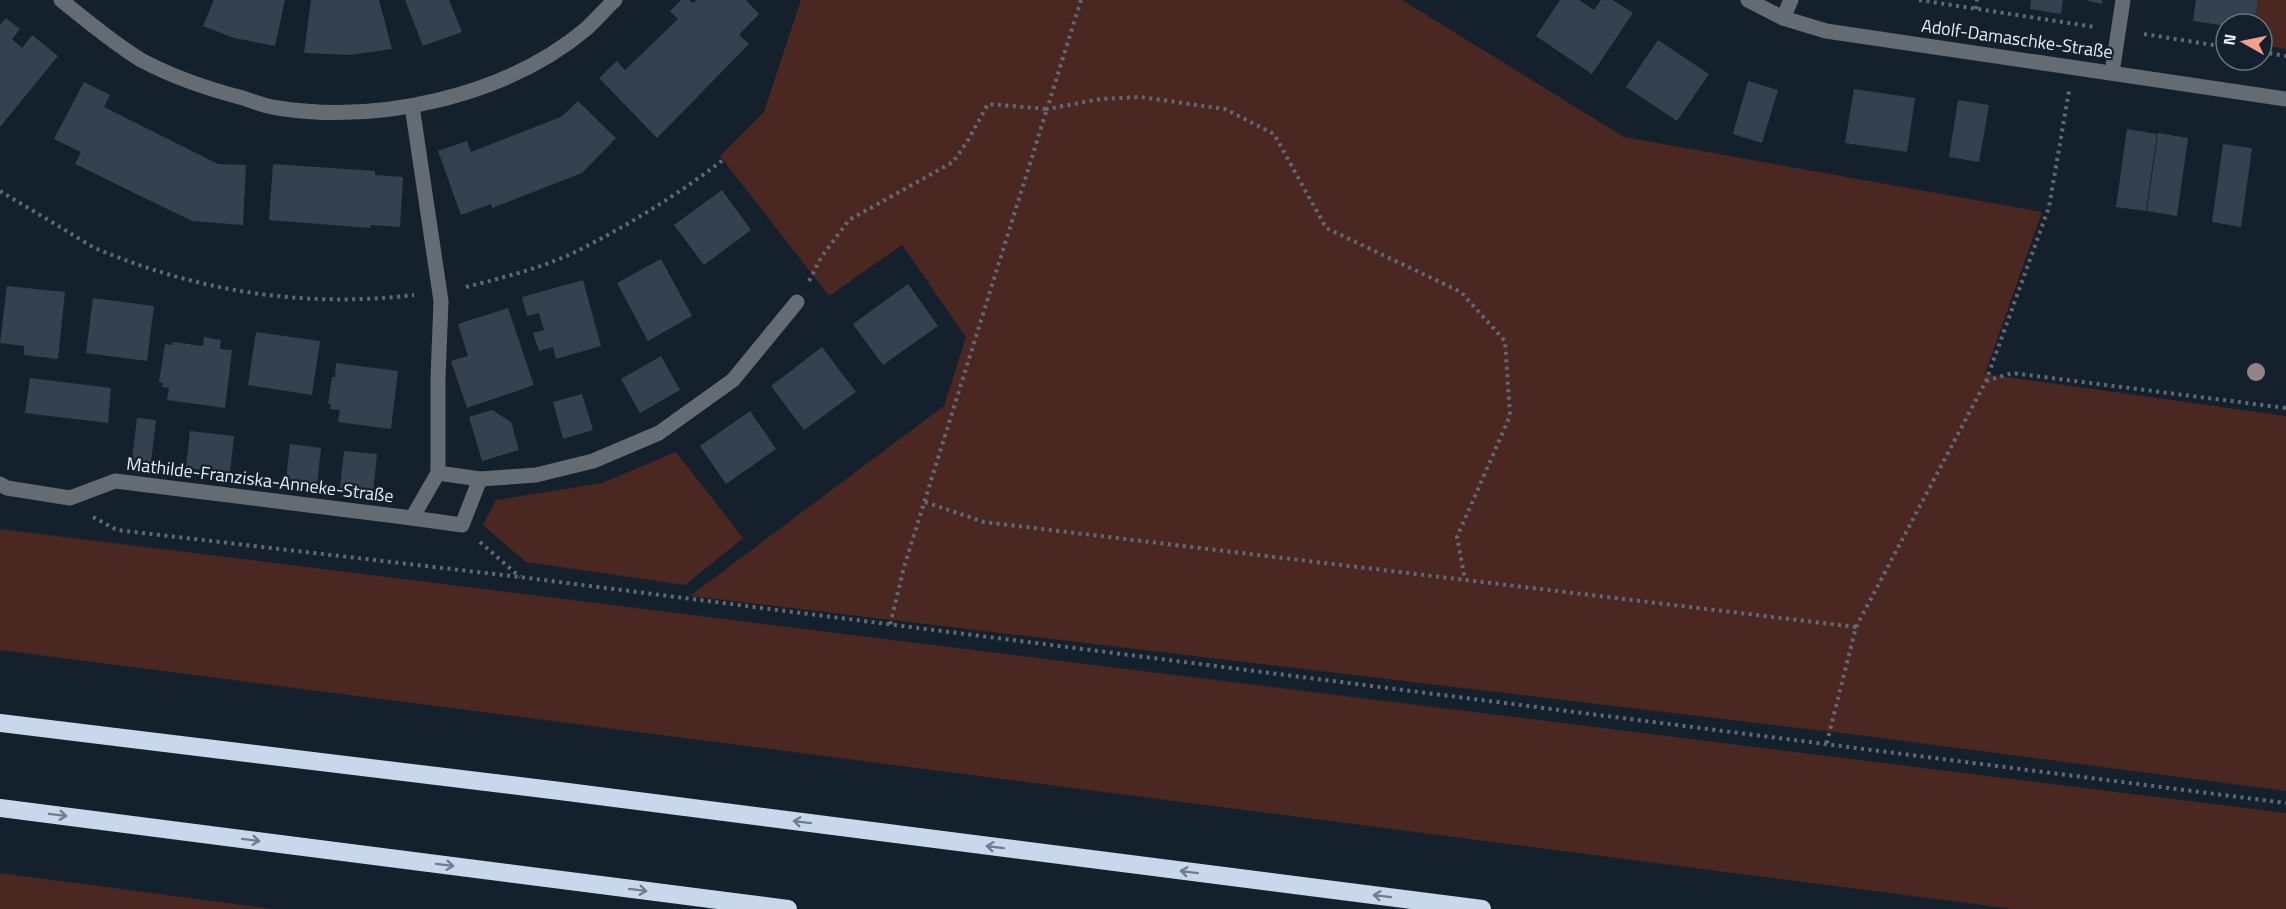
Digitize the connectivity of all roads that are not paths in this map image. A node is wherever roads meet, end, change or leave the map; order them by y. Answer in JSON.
{"nodes":[{"id":1,"x":62,"y":0,"type":"edge"},
{"id":2,"x":615,"y":0,"type":"edge"},
{"id":3,"x":1748,"y":0,"type":"edge"},
{"id":4,"x":1791,"y":0,"type":"edge"},
{"id":5,"x":2123,"y":0,"type":"edge"},
{"id":6,"x":1783,"y":18,"type":"junction"},
{"id":7,"x":2112,"y":73,"type":"junction"},
{"id":8,"x":2286,"y":99,"type":"edge"},
{"id":9,"x":412,"y":106,"type":"junction"},
{"id":10,"x":797,"y":302,"type":"road end"},
{"id":11,"x":438,"y":473,"type":"junction"},
{"id":12,"x":480,"y":479,"type":"junction"},
{"id":13,"x":0,"y":484,"type":"edge"},
{"id":14,"x":412,"y":518,"type":"junction"},
{"id":15,"x":0,"y":723,"type":"edge"},
{"id":16,"x":0,"y":808,"type":"edge"},
{"id":17,"x":788,"y":909,"type":"edge"},
{"id":18,"x":1482,"y":909,"type":"edge"}],
"edges":[{"from":1,"to":9,"type":"street"},
{"from":2,"to":9,"type":"street"},
{"from":3,"to":6,"type":"street","name":"Adolf-Damaschke-Straße"},
{"from":4,"to":6,"type":"street"},
{"from":5,"to":7,"type":"street"},
{"from":6,"to":7,"type":"street","name":"Adolf-Damaschke-Straße"},
{"from":7,"to":8,"type":"street","name":"Adolf-Damaschke-Straße"},
{"from":9,"to":11,"type":"street","name":"Mathilde-Franziska-Anneke-Straße"},
{"from":10,"to":12,"type":"street"},
{"from":11,"to":12,"type":"street"},
{"from":11,"to":14,"type":"street","name":"Mathilde-Franziska-Anneke-Straße"},
{"from":12,"to":14,"type":"street","name":"Mathilde-Franziska-Anneke-Straße"},
{"from":13,"to":14,"type":"street","name":"Mathilde-Franziska-Anneke-Straße"},
{"from":18,"to":15,"type":"highway","one_way":true},
{"from":16,"to":17,"type":"highway","one_way":true}]}
